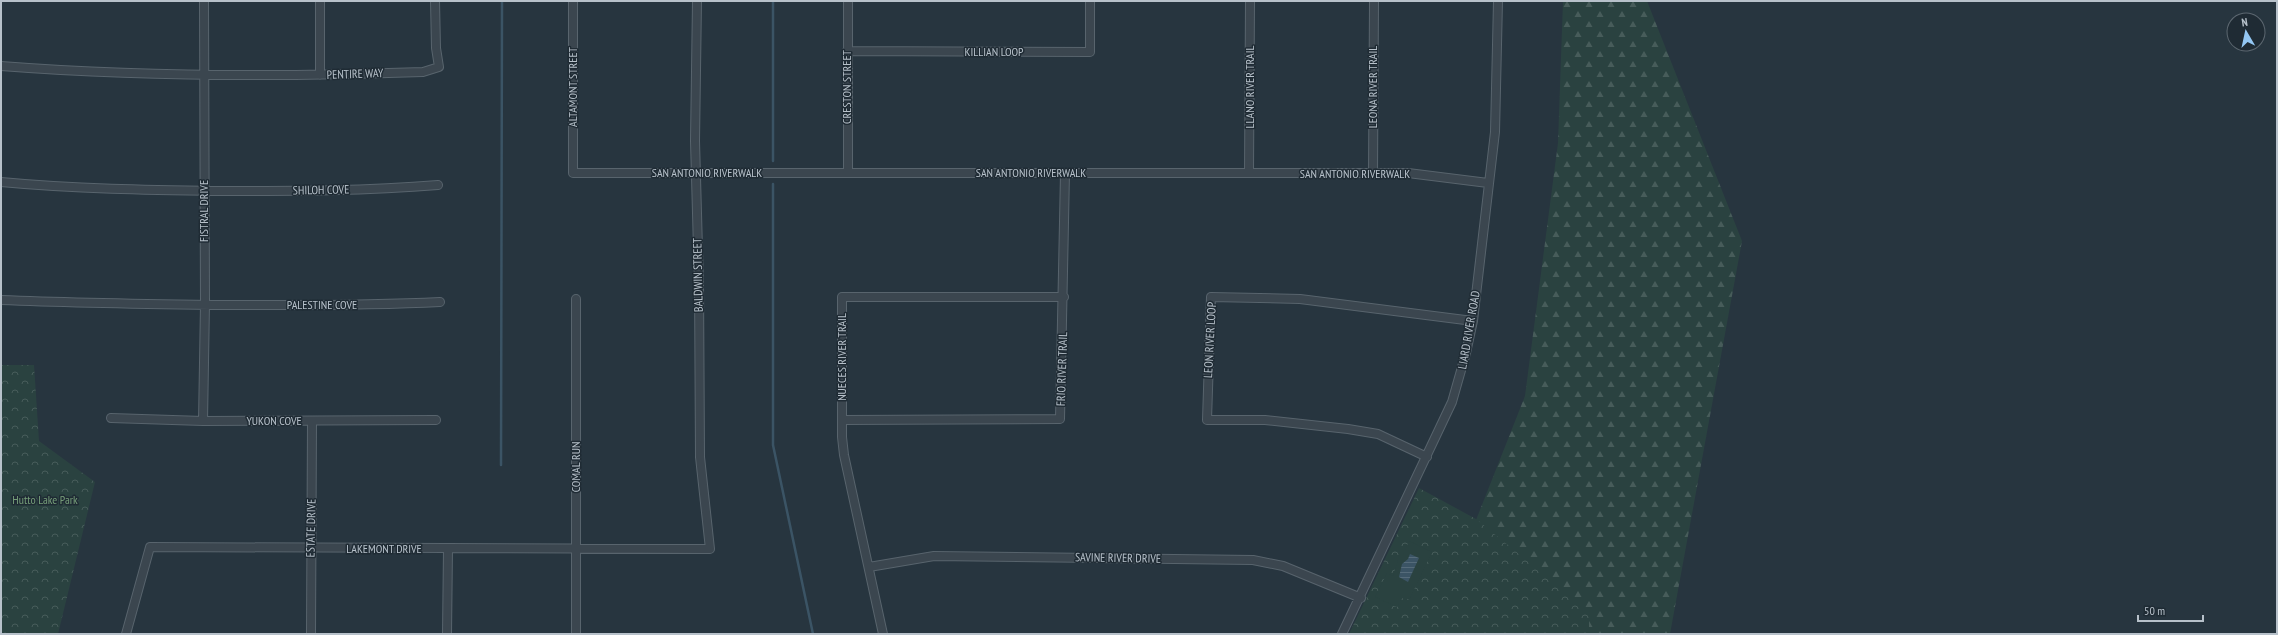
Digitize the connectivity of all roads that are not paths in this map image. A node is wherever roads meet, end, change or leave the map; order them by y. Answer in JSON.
{"nodes":[{"id":1,"x":204,"y":1,"type":"edge"},
{"id":2,"x":320,"y":1,"type":"edge"},
{"id":3,"x":435,"y":1,"type":"edge"},
{"id":4,"x":573,"y":1,"type":"edge"},
{"id":5,"x":697,"y":1,"type":"edge"},
{"id":6,"x":848,"y":1,"type":"edge"},
{"id":7,"x":1090,"y":1,"type":"edge"},
{"id":8,"x":1250,"y":1,"type":"edge"},
{"id":9,"x":1374,"y":1,"type":"edge"},
{"id":10,"x":1498,"y":1,"type":"edge"},
{"id":11,"x":847,"y":52,"type":"junction"},
{"id":12,"x":1,"y":66,"type":"edge"},
{"id":13,"x":204,"y":75,"type":"junction"},
{"id":14,"x":320,"y":75,"type":"junction"},
{"id":15,"x":696,"y":173,"type":"junction"},
{"id":16,"x":848,"y":173,"type":"junction"},
{"id":17,"x":1065,"y":173,"type":"junction"},
{"id":18,"x":1249,"y":173,"type":"junction"},
{"id":19,"x":573,"y":174,"type":"joint"},
{"id":20,"x":1373,"y":174,"type":"junction"},
{"id":21,"x":1,"y":182,"type":"edge"},
{"id":22,"x":1488,"y":183,"type":"junction"},
{"id":23,"x":438,"y":185,"type":"dead end"},
{"id":24,"x":204,"y":191,"type":"junction"},
{"id":25,"x":1064,"y":297,"type":"junction"},
{"id":26,"x":576,"y":299,"type":"dead end"},
{"id":27,"x":1,"y":300,"type":"edge"},
{"id":28,"x":440,"y":302,"type":"dead end"},
{"id":29,"x":205,"y":304,"type":"junction"},
{"id":30,"x":1473,"y":321,"type":"junction"},
{"id":31,"x":112,"y":418,"type":"dead end"},
{"id":32,"x":436,"y":420,"type":"dead end"},
{"id":33,"x":842,"y":420,"type":"junction"},
{"id":34,"x":203,"y":421,"type":"junction"},
{"id":35,"x":312,"y":421,"type":"junction"},
{"id":36,"x":1427,"y":457,"type":"junction"},
{"id":37,"x":575,"y":548,"type":"junction"},
{"id":38,"x":310,"y":549,"type":"junction"},
{"id":39,"x":448,"y":549,"type":"junction"},
{"id":40,"x":710,"y":549,"type":"joint"},
{"id":41,"x":869,"y":567,"type":"junction"},
{"id":42,"x":1361,"y":598,"type":"junction"},
{"id":43,"x":126,"y":634,"type":"edge"},
{"id":44,"x":311,"y":634,"type":"edge"},
{"id":45,"x":447,"y":634,"type":"edge"},
{"id":46,"x":576,"y":634,"type":"edge"},
{"id":47,"x":883,"y":634,"type":"edge"},
{"id":48,"x":1342,"y":634,"type":"edge"}],
"edges":[{"from":1,"to":13,"type":"street","name":"FISTRAL DRIVE"},
{"from":2,"to":14,"type":"street"},
{"from":3,"to":14,"type":"street","name":"PENTIRE WAY"},
{"from":4,"to":19,"type":"street","name":"ALTAMONT STREET"},
{"from":5,"to":15,"type":"street","name":"BALDWIN STREET"},
{"from":6,"to":11,"type":"street","name":"CRESTON STREET"},
{"from":7,"to":11,"type":"street","name":"KILLIAN LOOP"},
{"from":8,"to":18,"type":"street","name":"LLANO RIVER TRAIL"},
{"from":9,"to":20,"type":"street","name":"LEONA RIVER TRAIL"},
{"from":10,"to":22,"type":"street","name":"LIARD RIVER ROAD"},
{"from":11,"to":16,"type":"street","name":"CRESTON STREET"},
{"from":12,"to":13,"type":"street","name":"PENTIRE WAY"},
{"from":13,"to":14,"type":"street","name":"PENTIRE WAY"},
{"from":13,"to":24,"type":"street","name":"FISTRAL DRIVE"},
{"from":15,"to":16,"type":"street","name":"SAN ANTONIO RIVERWALK"},
{"from":15,"to":19,"type":"street","name":"SAN ANTONIO RIVERWALK"},
{"from":15,"to":40,"type":"street","name":"BALDWIN STREET"},
{"from":16,"to":17,"type":"street","name":"SAN ANTONIO RIVERWALK"},
{"from":17,"to":18,"type":"street","name":"SAN ANTONIO RIVERWALK"},
{"from":17,"to":25,"type":"street","name":"FRIO RIVER TRAIL"},
{"from":18,"to":20,"type":"street","name":"SAN ANTONIO RIVERWALK"},
{"from":20,"to":22,"type":"street","name":"SAN ANTONIO RIVERWALK"},
{"from":21,"to":24,"type":"street","name":"SHILOH COVE"},
{"from":22,"to":30,"type":"street","name":"LIARD RIVER ROAD"},
{"from":23,"to":24,"type":"street","name":"SHILOH COVE"},
{"from":24,"to":29,"type":"street","name":"FISTRAL DRIVE"},
{"from":25,"to":33,"type":"street","name":"FRIO RIVER TRAIL"},
{"from":25,"to":33,"type":"street","name":"NUECES RIVER TRAIL"},
{"from":26,"to":37,"type":"street","name":"COMAL RUN"},
{"from":27,"to":29,"type":"street","name":"PALESTINE COVE"},
{"from":28,"to":29,"type":"street","name":"PALESTINE COVE"},
{"from":29,"to":34,"type":"street","name":"FISTRAL DRIVE"},
{"from":30,"to":36,"type":"street","name":"LIARD RIVER ROAD"},
{"from":30,"to":36,"type":"street","name":"LEON RIVER LOOP"},
{"from":31,"to":34,"type":"street","name":"YUKON COVE"},
{"from":32,"to":35,"type":"street","name":"YUKON COVE"},
{"from":33,"to":41,"type":"street","name":"NUECES RIVER TRAIL"},
{"from":34,"to":35,"type":"street","name":"YUKON COVE"},
{"from":35,"to":38,"type":"street","name":"ESTATE DRIVE"},
{"from":36,"to":42,"type":"street","name":"LIARD RIVER ROAD"},
{"from":37,"to":39,"type":"street","name":"LAKEMONT DRIVE"},
{"from":37,"to":40,"type":"street","name":"LAKEMONT DRIVE"},
{"from":37,"to":46,"type":"street","name":"COMAL RUN"},
{"from":38,"to":39,"type":"street","name":"LAKEMONT DRIVE"},
{"from":38,"to":43,"type":"street","name":"LAKEMONT DRIVE"},
{"from":38,"to":44,"type":"street","name":"ESTATE DRIVE"},
{"from":39,"to":45,"type":"street"},
{"from":41,"to":42,"type":"street","name":"SAVINE RIVER DRIVE"},
{"from":41,"to":47,"type":"street","name":"NUECES RIVER TRAIL"},
{"from":42,"to":48,"type":"street","name":"LIARD RIVER ROAD"}]}
